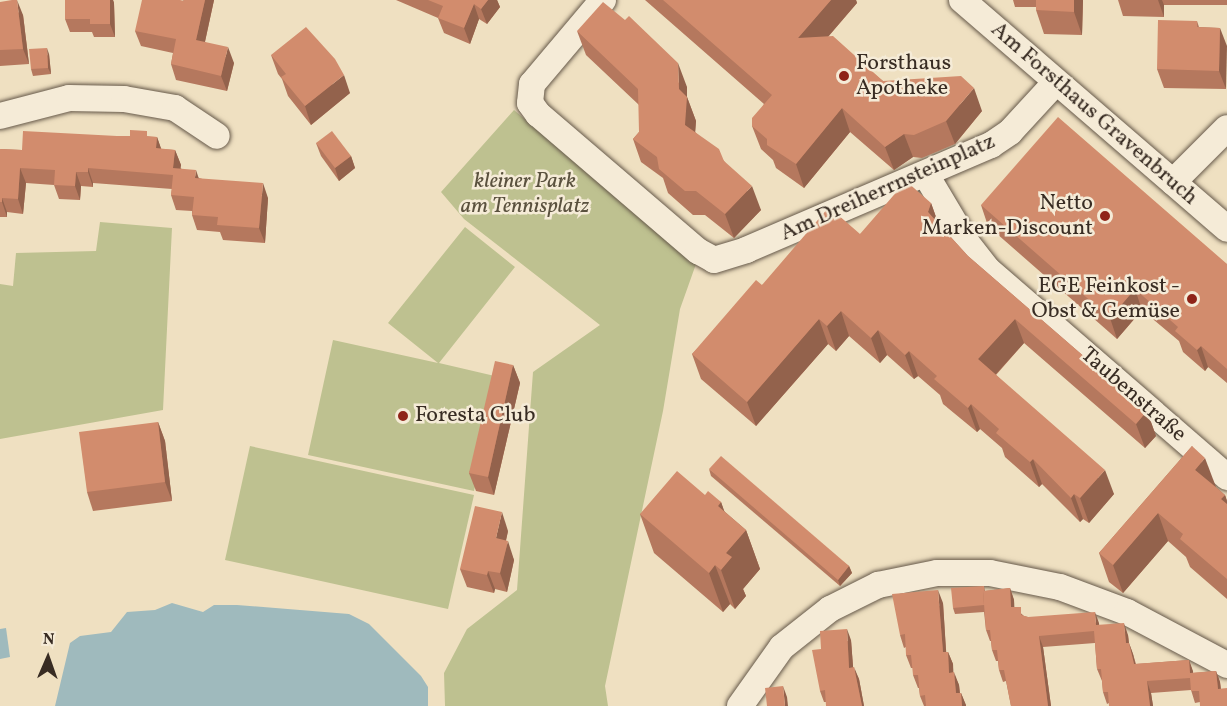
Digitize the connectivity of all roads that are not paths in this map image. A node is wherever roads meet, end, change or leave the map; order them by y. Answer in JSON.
{"nodes":[{"id":1,"x":603,"y":0,"type":"edge"},
{"id":2,"x":962,"y":0,"type":"edge"},
{"id":3,"x":1056,"y":82,"type":"junction"},
{"id":4,"x":0,"y":117,"type":"edge"},
{"id":5,"x":1227,"y":128,"type":"edge"},
{"id":6,"x":217,"y":136,"type":"dead end"},
{"id":7,"x":926,"y":175,"type":"junction"},
{"id":8,"x":1173,"y":182,"type":"junction"},
{"id":9,"x":1227,"y":229,"type":"edge"},
{"id":10,"x":1227,"y":477,"type":"edge"},
{"id":11,"x":1227,"y":665,"type":"edge"},
{"id":12,"x":740,"y":706,"type":"edge"}],
"edges":[{"from":1,"to":7,"type":"street","name":"Am Dreiherrnsteinplatz"},
{"from":2,"to":3,"type":"street","name":"Am Forsthaus Gravenbruch"},
{"from":3,"to":7,"type":"street","name":"Am Dreiherrnsteinplatz"},
{"from":3,"to":8,"type":"street","name":"Am Forsthaus Gravenbruch"},
{"from":4,"to":6,"type":"street"},
{"from":5,"to":8,"type":"street"},
{"from":7,"to":10,"type":"street","name":"Taubenstraße"},
{"from":8,"to":9,"type":"street","name":"Am Forsthaus Gravenbruch"},
{"from":11,"to":12,"type":"street"}]}
